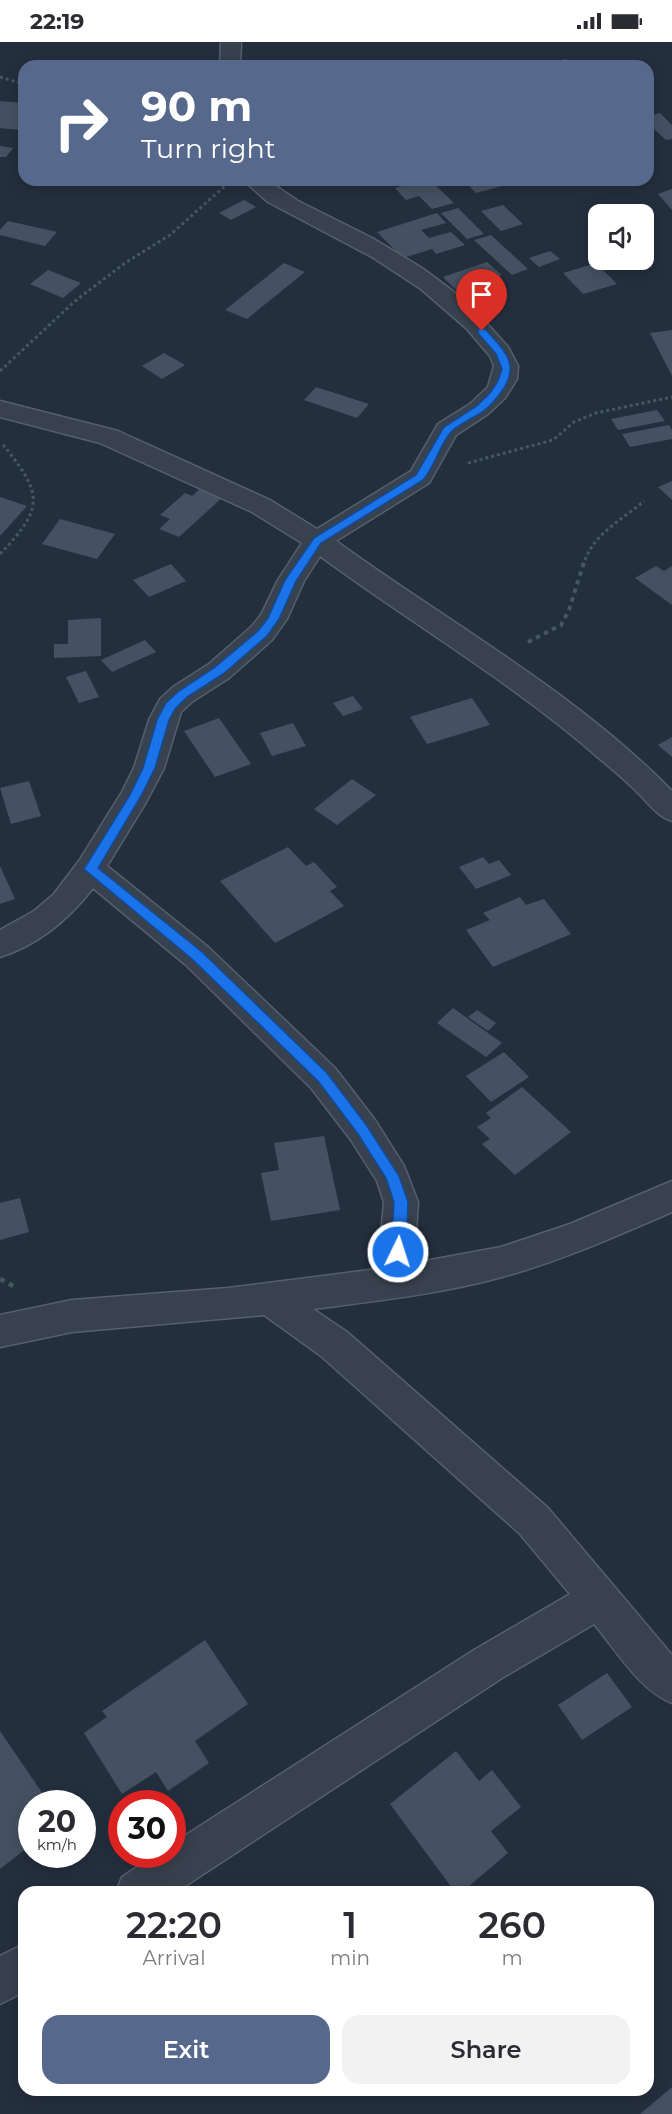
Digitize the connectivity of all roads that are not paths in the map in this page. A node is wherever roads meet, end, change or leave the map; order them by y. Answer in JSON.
{"nodes":[{"id":1,"x":231,"y":42,"type":"edge"},
{"id":2,"x":230,"y":60,"type":"edge"},
{"id":3,"x":259,"y":186,"type":"edge"},
{"id":4,"x":0,"y":409,"type":"edge"},
{"id":5,"x":317,"y":541,"type":"junction"},
{"id":6,"x":672,"y":810,"type":"edge"},
{"id":7,"x":90,"y":869,"type":"junction"},
{"id":8,"x":0,"y":945,"type":"edge"},
{"id":9,"x":672,"y":1196,"type":"edge"},
{"id":10,"x":394,"y":1283,"type":"junction"},
{"id":11,"x":268,"y":1298,"type":"junction"},
{"id":12,"x":0,"y":1331,"type":"edge"},
{"id":13,"x":599,"y":1599,"type":"junction"},
{"id":14,"x":672,"y":1683,"type":"edge"},
{"id":15,"x":146,"y":1886,"type":"edge"},
{"id":16,"x":18,"y":1970,"type":"edge"},
{"id":17,"x":0,"y":1982,"type":"edge"}],
"edges":[{"from":1,"to":2,"type":"street"},
{"from":3,"to":5,"type":"street"},
{"from":4,"to":5,"type":"street"},
{"from":5,"to":6,"type":"street"},
{"from":5,"to":7,"type":"street"},
{"from":7,"to":8,"type":"street"},
{"from":7,"to":10,"type":"street"},
{"from":9,"to":10,"type":"street"},
{"from":10,"to":11,"type":"street"},
{"from":11,"to":12,"type":"street"},
{"from":11,"to":13,"type":"street"},
{"from":13,"to":14,"type":"street"},
{"from":13,"to":15,"type":"street"},
{"from":16,"to":17,"type":"street"}]}
